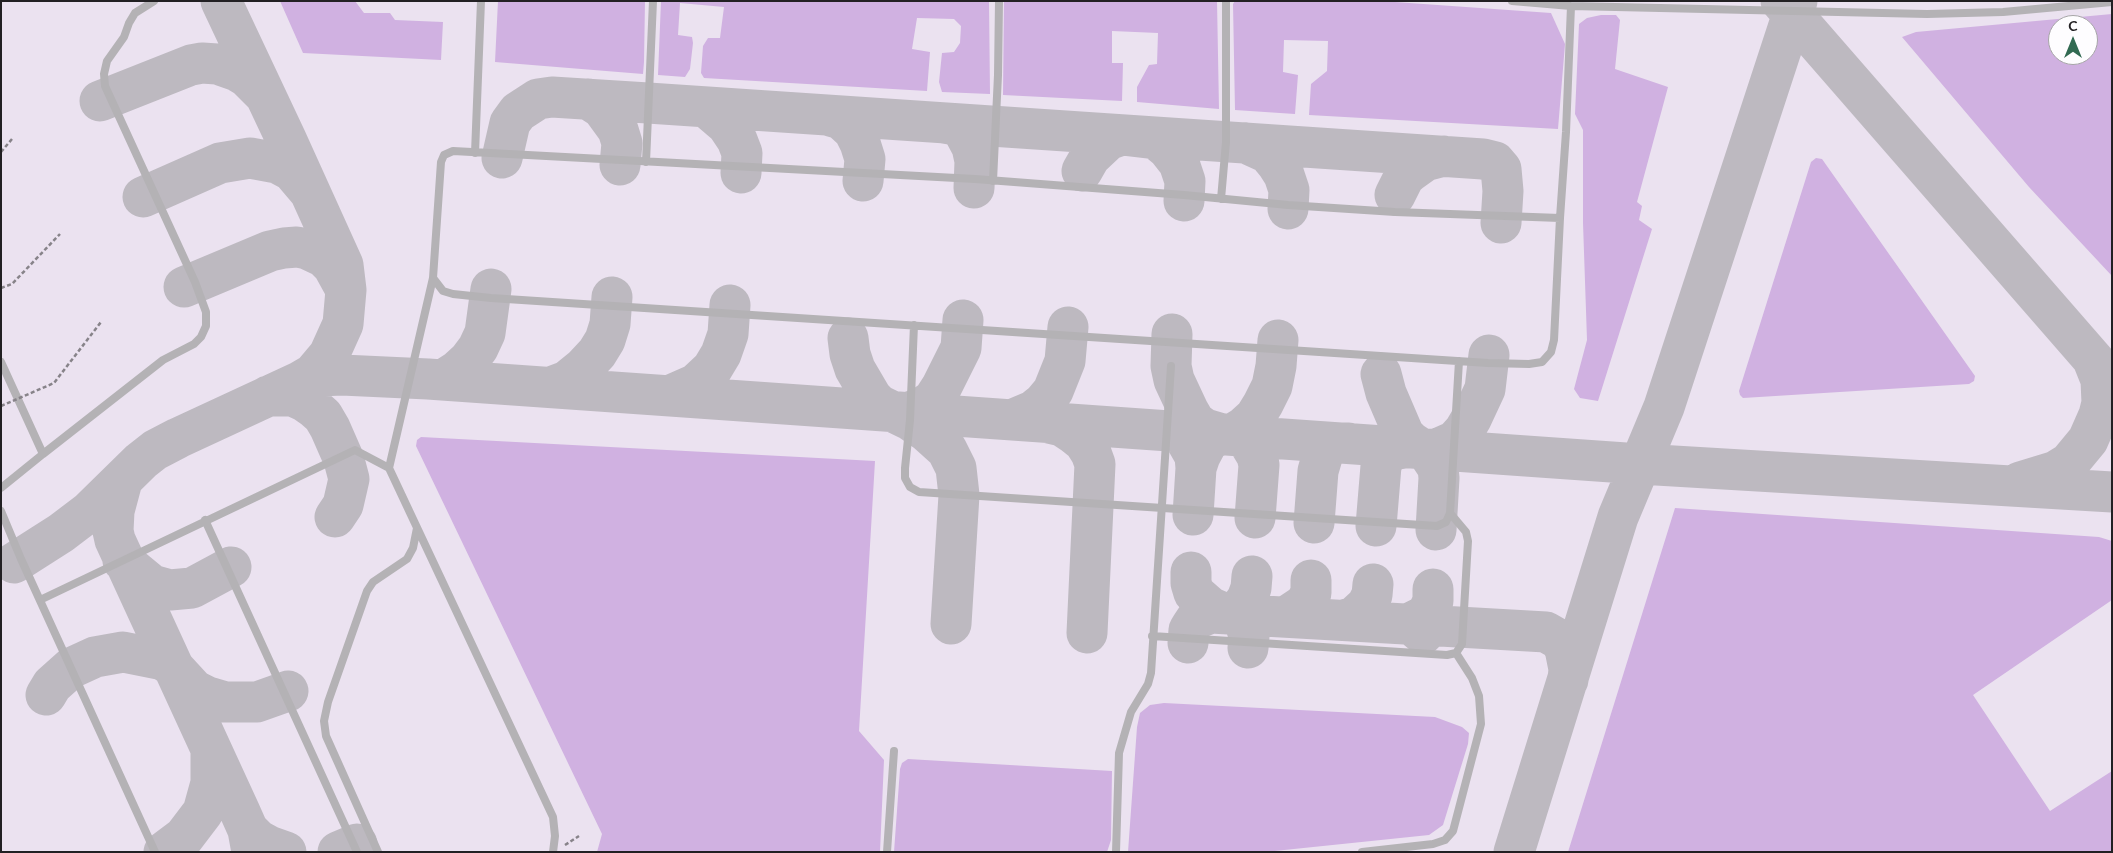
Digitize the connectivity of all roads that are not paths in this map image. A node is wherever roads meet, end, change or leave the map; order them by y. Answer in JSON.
{"nodes":[{"id":1,"x":154,"y":1,"type":"edge"},
{"id":2,"x":481,"y":1,"type":"edge"},
{"id":3,"x":654,"y":1,"type":"edge"},
{"id":4,"x":999,"y":1,"type":"edge"},
{"id":5,"x":1226,"y":1,"type":"edge"},
{"id":6,"x":1512,"y":1,"type":"edge"},
{"id":7,"x":2112,"y":2,"type":"edge"},
{"id":8,"x":1571,"y":6,"type":"junction"},
{"id":9,"x":475,"y":153,"type":"junction"},
{"id":10,"x":646,"y":162,"type":"junction"},
{"id":11,"x":992,"y":180,"type":"junction"},
{"id":12,"x":1221,"y":199,"type":"junction"},
{"id":13,"x":1560,"y":218,"type":"junction"},
{"id":14,"x":433,"y":278,"type":"junction"},
{"id":15,"x":914,"y":325,"type":"junction"},
{"id":16,"x":1459,"y":360,"type":"junction"},
{"id":17,"x":1,"y":362,"type":"edge"},
{"id":18,"x":1171,"y":366,"type":"dead end"},
{"id":19,"x":43,"y":454,"type":"junction"},
{"id":20,"x":389,"y":468,"type":"junction"},
{"id":21,"x":1,"y":488,"type":"edge"},
{"id":22,"x":1162,"y":508,"type":"junction"},
{"id":23,"x":1,"y":511,"type":"edge"},
{"id":24,"x":1450,"y":514,"type":"junction"},
{"id":25,"x":205,"y":520,"type":"junction"},
{"id":26,"x":417,"y":528,"type":"junction"},
{"id":27,"x":40,"y":600,"type":"junction"},
{"id":28,"x":1152,"y":636,"type":"junction"},
{"id":29,"x":1456,"y":653,"type":"junction"},
{"id":30,"x":894,"y":751,"type":"dead end"},
{"id":31,"x":155,"y":852,"type":"edge"},
{"id":32,"x":357,"y":852,"type":"edge"},
{"id":33,"x":378,"y":852,"type":"edge"},
{"id":34,"x":553,"y":852,"type":"edge"},
{"id":35,"x":887,"y":852,"type":"edge"},
{"id":36,"x":1116,"y":852,"type":"edge"},
{"id":37,"x":1362,"y":852,"type":"edge"}],
"edges":[{"from":1,"to":19,"type":"lane"},
{"from":2,"to":9,"type":"lane"},
{"from":3,"to":10,"type":"lane"},
{"from":4,"to":11,"type":"lane"},
{"from":5,"to":12,"type":"lane"},
{"from":6,"to":8,"type":"lane"},
{"from":7,"to":8,"type":"lane"},
{"from":8,"to":13,"type":"lane"},
{"from":9,"to":10,"type":"lane"},
{"from":9,"to":14,"type":"lane"},
{"from":10,"to":11,"type":"lane"},
{"from":11,"to":12,"type":"lane"},
{"from":12,"to":13,"type":"lane"},
{"from":13,"to":16,"type":"lane"},
{"from":14,"to":15,"type":"lane"},
{"from":14,"to":20,"type":"lane"},
{"from":15,"to":16,"type":"lane"},
{"from":15,"to":22,"type":"lane"},
{"from":16,"to":24,"type":"lane"},
{"from":17,"to":19,"type":"lane"},
{"from":18,"to":22,"type":"lane"},
{"from":19,"to":21,"type":"lane"},
{"from":20,"to":25,"type":"lane"},
{"from":20,"to":26,"type":"lane"},
{"from":22,"to":24,"type":"lane"},
{"from":22,"to":28,"type":"lane"},
{"from":23,"to":27,"type":"lane"},
{"from":24,"to":29,"type":"lane"},
{"from":25,"to":27,"type":"lane"},
{"from":25,"to":32,"type":"lane"},
{"from":26,"to":33,"type":"lane"},
{"from":26,"to":34,"type":"lane"},
{"from":27,"to":31,"type":"lane"},
{"from":28,"to":29,"type":"lane"},
{"from":28,"to":36,"type":"lane"},
{"from":29,"to":37,"type":"lane"},
{"from":30,"to":35,"type":"lane"}]}
